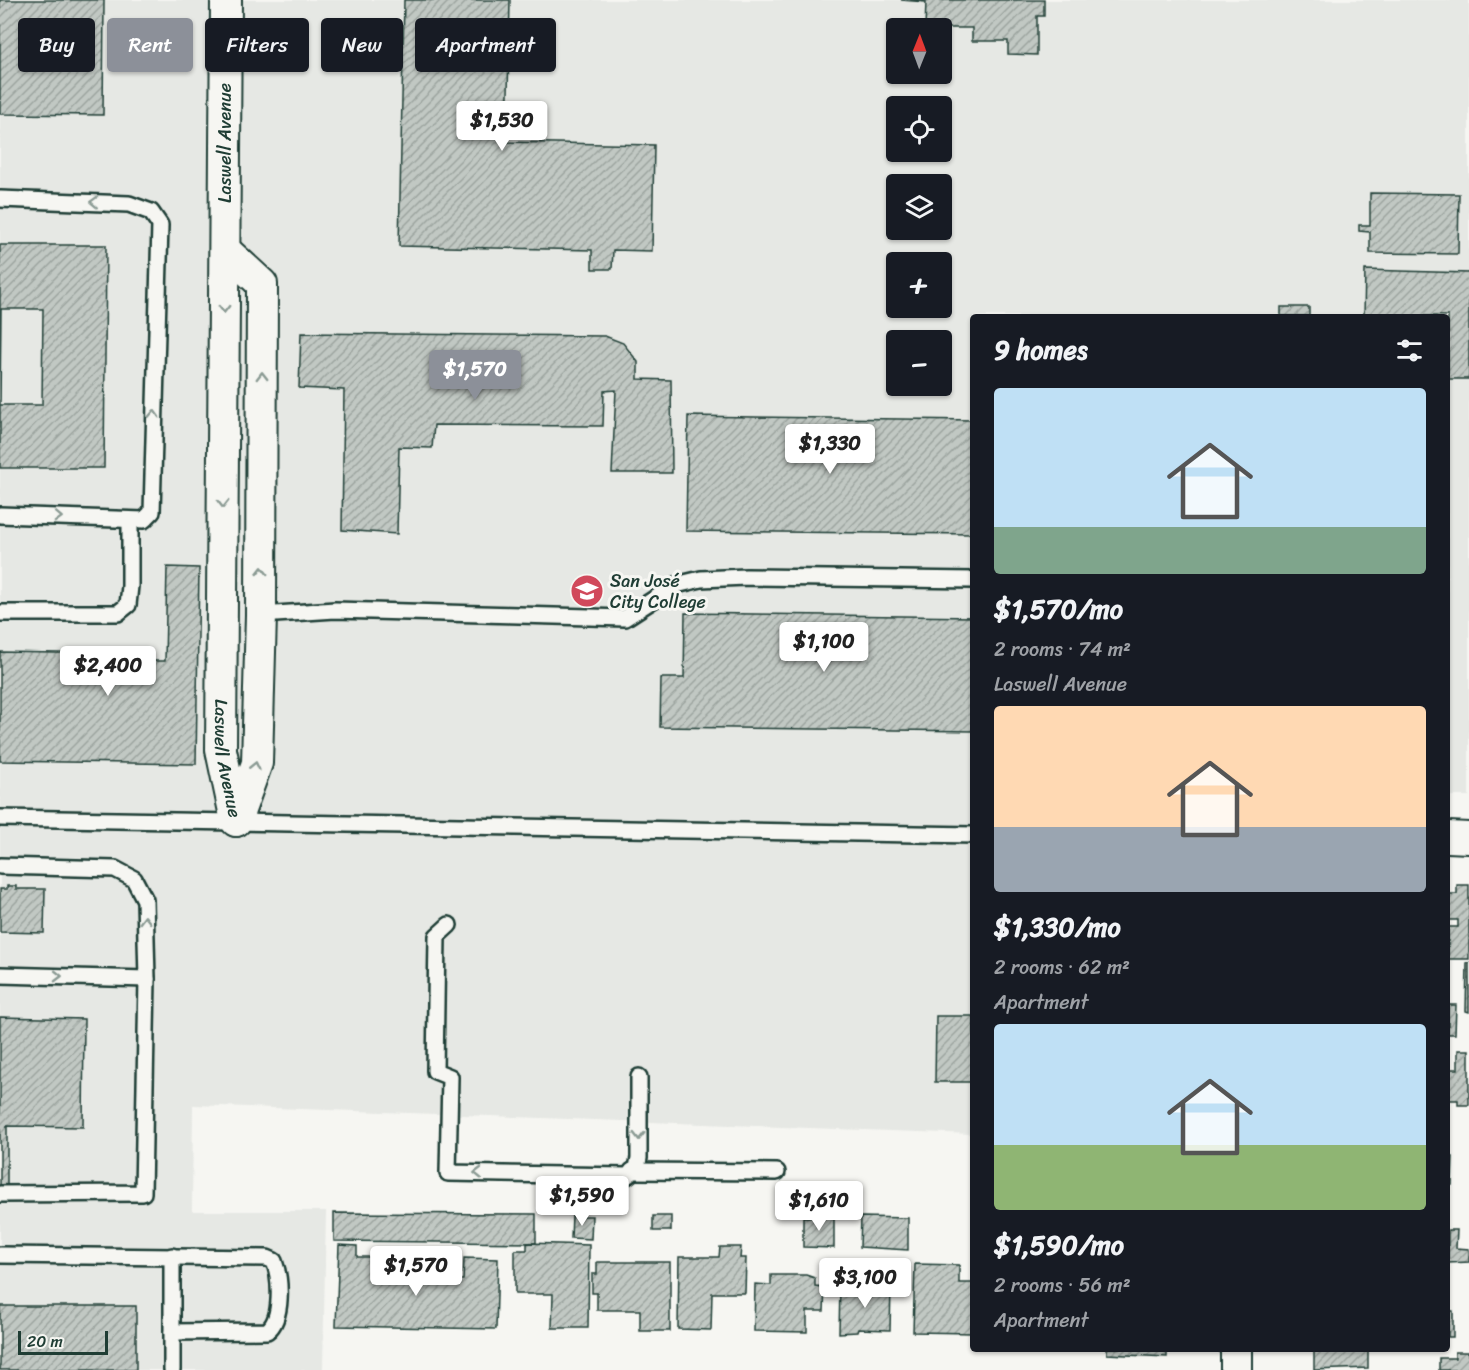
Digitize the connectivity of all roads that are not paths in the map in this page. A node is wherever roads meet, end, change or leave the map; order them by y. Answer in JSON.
{"nodes":[{"id":1,"x":226,"y":0,"type":"edge"},
{"id":2,"x":0,"y":199,"type":"edge"},
{"id":3,"x":225,"y":250,"type":"junction"},
{"id":4,"x":0,"y":515,"type":"edge"},
{"id":5,"x":130,"y":520,"type":"junction"},
{"id":6,"x":970,"y":580,"type":"edge"},
{"id":7,"x":0,"y":613,"type":"edge"},
{"id":8,"x":261,"y":615,"type":"junction"},
{"id":9,"x":0,"y":818,"type":"edge"},
{"id":10,"x":236,"y":821,"type":"junction"},
{"id":11,"x":970,"y":834,"type":"edge"},
{"id":12,"x":1450,"y":837,"type":"edge"},
{"id":13,"x":1469,"y":837,"type":"edge"},
{"id":14,"x":0,"y":866,"type":"edge"},
{"id":15,"x":449,"y":925,"type":"dead end"},
{"id":16,"x":0,"y":975,"type":"edge"},
{"id":17,"x":147,"y":979,"type":"junction"},
{"id":18,"x":639,"y":1077,"type":"dead end"},
{"id":19,"x":632,"y":1172,"type":"junction"},
{"id":20,"x":777,"y":1173,"type":"dead end"},
{"id":21,"x":0,"y":1194,"type":"edge"},
{"id":22,"x":0,"y":1255,"type":"edge"},
{"id":23,"x":172,"y":1256,"type":"junction"},
{"id":24,"x":172,"y":1332,"type":"junction"},
{"id":25,"x":1236,"y":1352,"type":"edge"},
{"id":26,"x":172,"y":1370,"type":"edge"},
{"id":27,"x":1236,"y":1370,"type":"edge"}],
"edges":[{"from":1,"to":3,"type":"street","name":"Laswell Avenue"},
{"from":5,"to":2,"type":"lane","one_way":true},
{"from":8,"to":3,"type":"street","name":"Laswell Avenue","one_way":true},
{"from":3,"to":10,"type":"street","name":"Laswell Avenue","one_way":true},
{"from":4,"to":5,"type":"lane","one_way":true},
{"from":5,"to":7,"type":"lane"},
{"from":6,"to":8,"type":"lane"},
{"from":10,"to":8,"type":"street","name":"Laswell Avenue","one_way":true},
{"from":9,"to":10,"type":"lane"},
{"from":10,"to":11,"type":"lane"},
{"from":12,"to":13,"type":"street"},
{"from":17,"to":14,"type":"lane","one_way":true},
{"from":19,"to":15,"type":"lane","one_way":true},
{"from":16,"to":17,"type":"lane","one_way":true},
{"from":17,"to":21,"type":"lane"},
{"from":18,"to":19,"type":"lane","one_way":true},
{"from":19,"to":20,"type":"lane"},
{"from":22,"to":23,"type":"lane"},
{"from":23,"to":24,"type":"lane"},
{"from":23,"to":24,"type":"lane"},
{"from":24,"to":26,"type":"lane"},
{"from":25,"to":27,"type":"street"}]}
